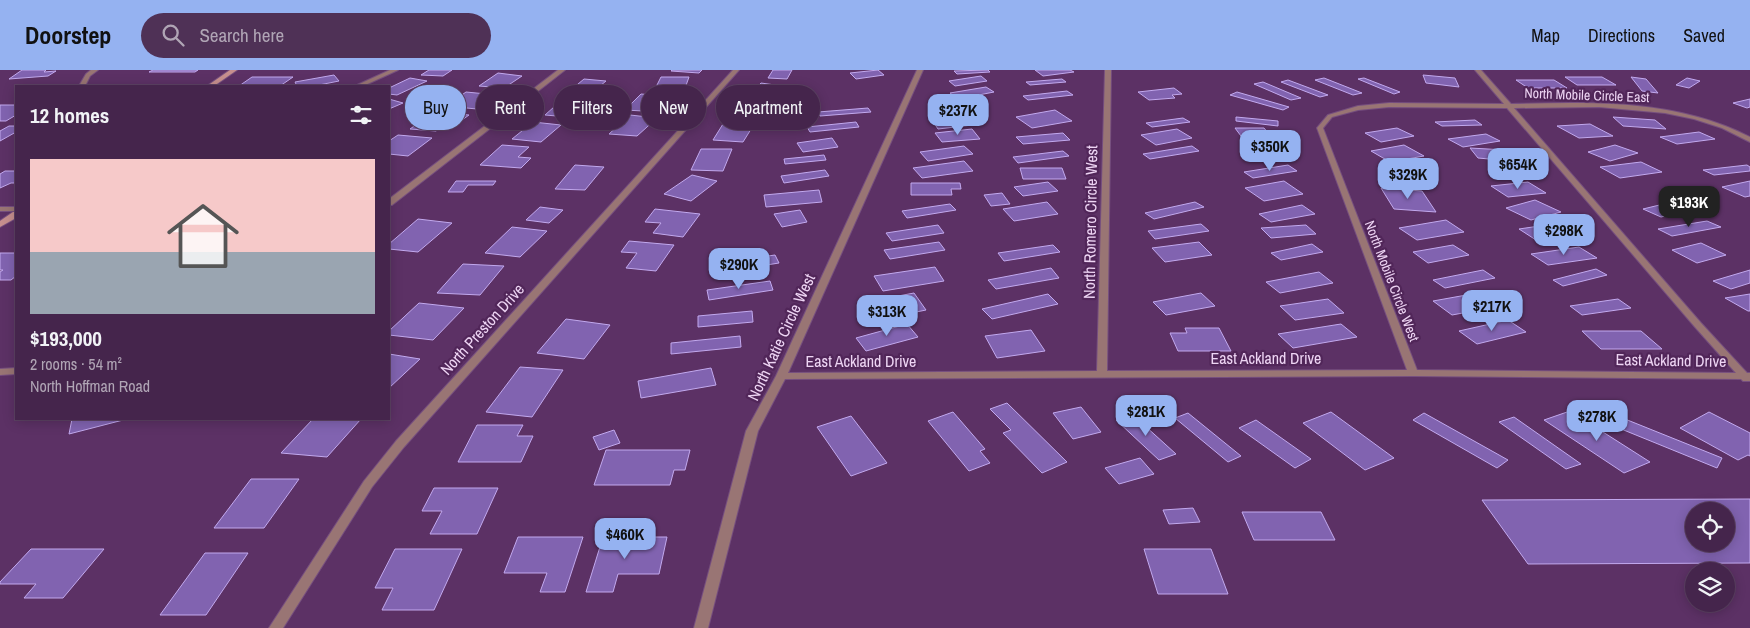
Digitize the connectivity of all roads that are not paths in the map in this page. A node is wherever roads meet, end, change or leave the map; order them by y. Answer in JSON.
{"nodes":[{"id":1,"x":95,"y":70,"type":"edge"},
{"id":2,"x":234,"y":70,"type":"edge"},
{"id":3,"x":394,"y":70,"type":"edge"},
{"id":4,"x":562,"y":70,"type":"edge"},
{"id":5,"x":736,"y":70,"type":"edge"},
{"id":6,"x":920,"y":70,"type":"edge"},
{"id":7,"x":1108,"y":70,"type":"edge"},
{"id":8,"x":1478,"y":70,"type":"edge"},
{"id":9,"x":83,"y":85,"type":"edge"},
{"id":10,"x":212,"y":85,"type":"edge"},
{"id":11,"x":360,"y":85,"type":"edge"},
{"id":12,"x":1508,"y":106,"type":"junction"},
{"id":13,"x":1750,"y":140,"type":"edge"},
{"id":14,"x":390,"y":203,"type":"edge"},
{"id":15,"x":0,"y":209,"type":"edge"},
{"id":16,"x":15,"y":209,"type":"edge"},
{"id":17,"x":15,"y":215,"type":"edge"},
{"id":18,"x":0,"y":225,"type":"edge"},
{"id":19,"x":15,"y":371,"type":"edge"},
{"id":20,"x":0,"y":372,"type":"edge"},
{"id":21,"x":1413,"y":373,"type":"junction"},
{"id":22,"x":1102,"y":374,"type":"junction"},
{"id":23,"x":782,"y":376,"type":"junction"},
{"id":24,"x":1748,"y":378,"type":"edge"},
{"id":25,"x":276,"y":628,"type":"edge"},
{"id":26,"x":700,"y":628,"type":"edge"}],
"edges":[{"from":1,"to":9,"type":"street"},
{"from":2,"to":10,"type":"main road"},
{"from":3,"to":11,"type":"street"},
{"from":4,"to":14,"type":"street"},
{"from":5,"to":25,"type":"street","name":"North Preston Drive"},
{"from":6,"to":23,"type":"street","name":"North Katie Circle West"},
{"from":7,"to":22,"type":"street","name":"North Romero Circle West"},
{"from":8,"to":12,"type":"street"},
{"from":12,"to":13,"type":"street","name":"North Mobile Circle East"},
{"from":12,"to":21,"type":"street","name":"North Mobile Circle West"},
{"from":12,"to":24,"type":"street"},
{"from":15,"to":16,"type":"street"},
{"from":17,"to":18,"type":"main road"},
{"from":19,"to":20,"type":"street"},
{"from":21,"to":22,"type":"street","name":"East Ackland Drive"},
{"from":21,"to":24,"type":"street","name":"East Ackland Drive"},
{"from":22,"to":23,"type":"street","name":"East Ackland Drive"},
{"from":23,"to":26,"type":"street","name":"North Katie Circle West"}]}
